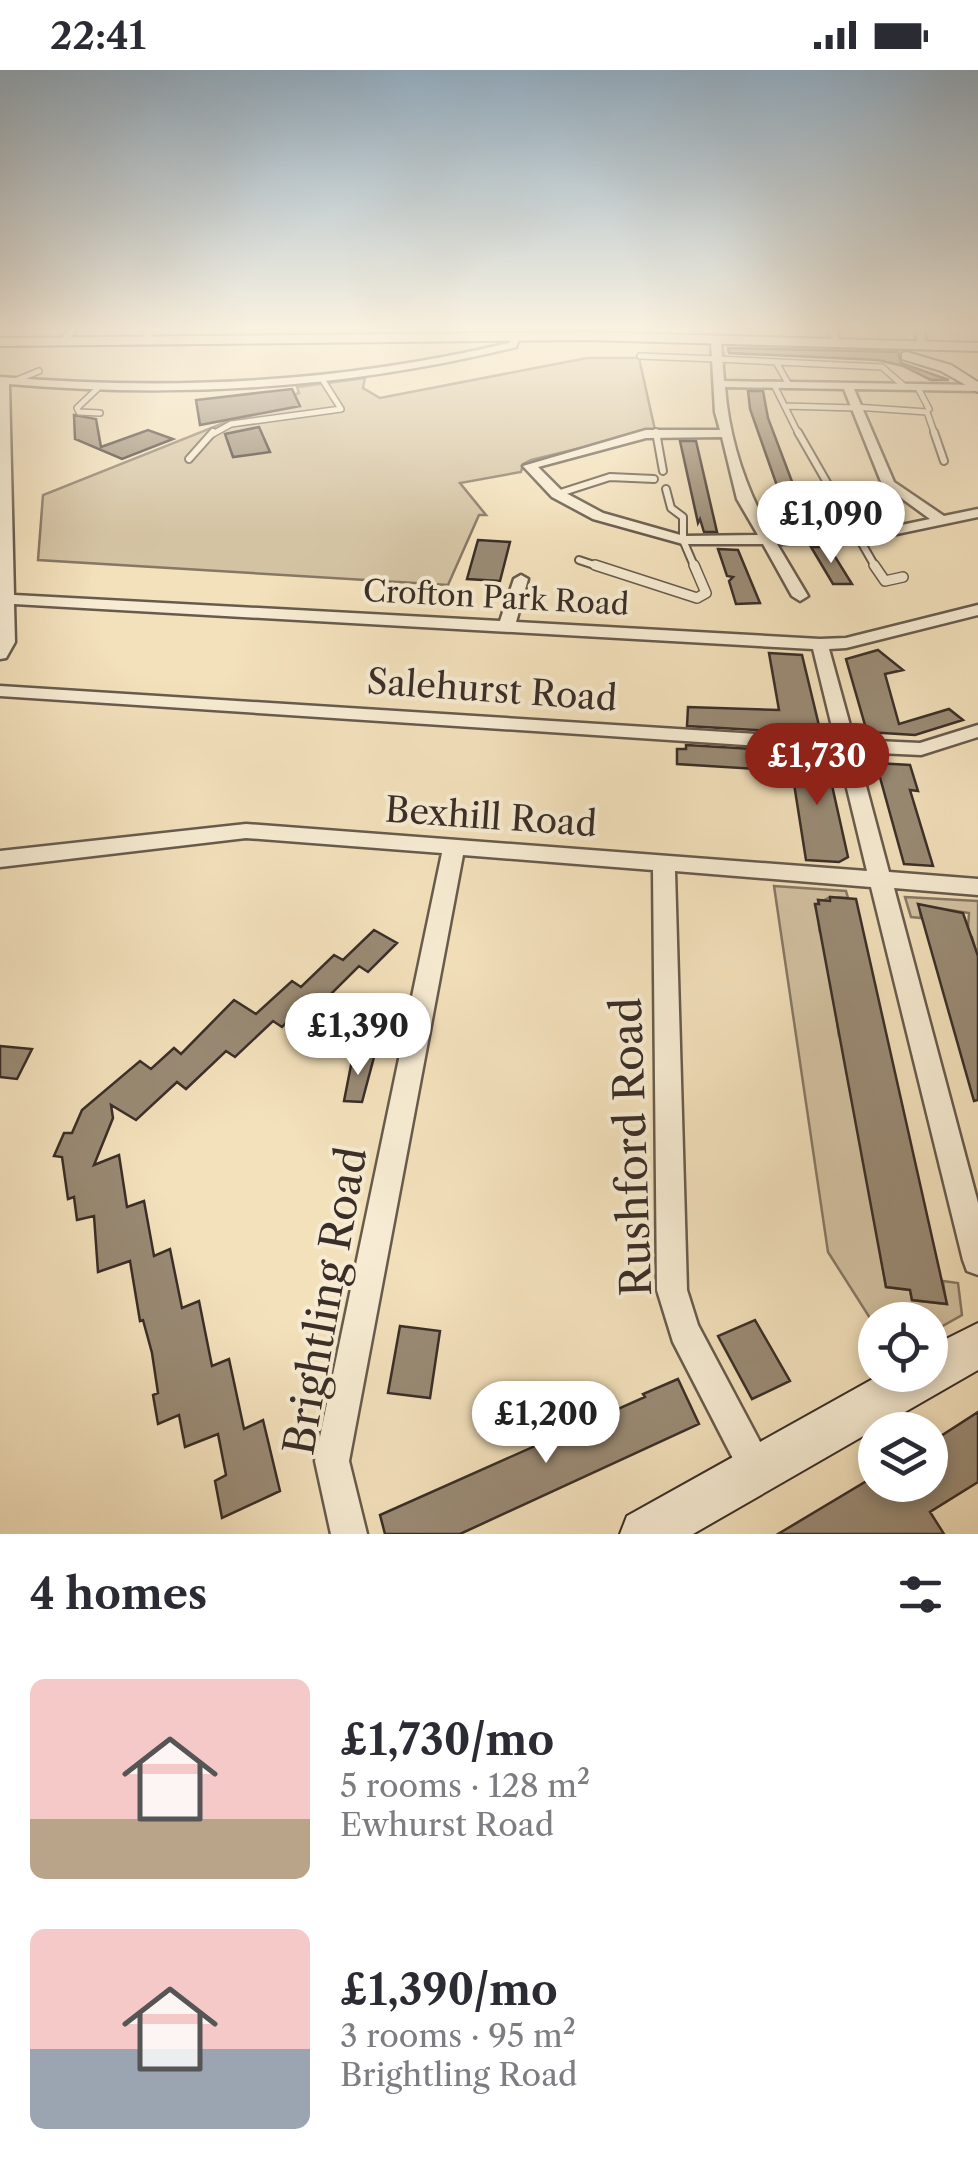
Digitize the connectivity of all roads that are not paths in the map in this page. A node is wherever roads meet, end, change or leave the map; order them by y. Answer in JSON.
{"nodes":[{"id":1,"x":7,"y":396,"type":"edge"},
{"id":2,"x":90,"y":396,"type":"edge"},
{"id":3,"x":333,"y":396,"type":"edge"},
{"id":4,"x":720,"y":396,"type":"edge"},
{"id":5,"x":780,"y":396,"type":"edge"},
{"id":6,"x":852,"y":396,"type":"edge"},
{"id":7,"x":919,"y":396,"type":"edge"},
{"id":8,"x":785,"y":406,"type":"junction"},
{"id":9,"x":856,"y":408,"type":"junction"},
{"id":10,"x":930,"y":408,"type":"dead end"},
{"id":11,"x":100,"y":413,"type":"dead end"},
{"id":12,"x":656,"y":432,"type":"junction"},
{"id":13,"x":727,"y":434,"type":"junction"},
{"id":14,"x":189,"y":459,"type":"dead end"},
{"id":15,"x":944,"y":461,"type":"dead end"},
{"id":16,"x":663,"y":471,"type":"dead end"},
{"id":17,"x":654,"y":479,"type":"dead end"},
{"id":18,"x":666,"y":489,"type":"dead end"},
{"id":19,"x":557,"y":494,"type":"junction"},
{"id":20,"x":978,"y":513,"type":"edge"},
{"id":21,"x":940,"y":520,"type":"junction"},
{"id":22,"x":767,"y":539,"type":"junction"},
{"id":23,"x":854,"y":539,"type":"junction"},
{"id":24,"x":682,"y":540,"type":"junction"},
{"id":25,"x":580,"y":560,"type":"dead end"},
{"id":26,"x":903,"y":577,"type":"dead end"},
{"id":27,"x":521,"y":579,"type":"dead end"},
{"id":28,"x":4,"y":596,"type":"edge"},
{"id":29,"x":800,"y":596,"type":"dead end"},
{"id":30,"x":978,"y":610,"type":"edge"},
{"id":31,"x":507,"y":626,"type":"junction"},
{"id":32,"x":820,"y":644,"type":"junction"},
{"id":33,"x":0,"y":654,"type":"edge"},
{"id":34,"x":0,"y":691,"type":"edge"},
{"id":35,"x":978,"y":732,"type":"edge"},
{"id":36,"x":845,"y":746,"type":"junction"},
{"id":37,"x":454,"y":847,"type":"junction"},
{"id":38,"x":0,"y":859,"type":"edge"},
{"id":39,"x":664,"y":862,"type":"junction"},
{"id":40,"x":879,"y":879,"type":"junction"},
{"id":41,"x":978,"y":887,"type":"edge"},
{"id":42,"x":978,"y":1260,"type":"edge"},
{"id":43,"x":978,"y":1345,"type":"edge"},
{"id":44,"x":948,"y":1362,"type":"edge"},
{"id":45,"x":895,"y":1392,"type":"edge"},
{"id":46,"x":756,"y":1470,"type":"junction"},
{"id":47,"x":349,"y":1534,"type":"edge"},
{"id":48,"x":645,"y":1534,"type":"edge"}],
"edges":[{"from":1,"to":28,"type":"street"},
{"from":2,"to":11,"type":"lane"},
{"from":3,"to":14,"type":"lane"},
{"from":4,"to":13,"type":"street"},
{"from":5,"to":8,"type":"lane"},
{"from":6,"to":9,"type":"street"},
{"from":7,"to":10,"type":"lane"},
{"from":8,"to":9,"type":"lane"},
{"from":8,"to":23,"type":"lane"},
{"from":9,"to":15,"type":"lane"},
{"from":9,"to":21,"type":"street"},
{"from":12,"to":13,"type":"street"},
{"from":12,"to":16,"type":"lane"},
{"from":12,"to":19,"type":"street"},
{"from":13,"to":22,"type":"street"},
{"from":17,"to":19,"type":"lane"},
{"from":18,"to":24,"type":"lane"},
{"from":19,"to":24,"type":"street"},
{"from":20,"to":21,"type":"street"},
{"from":21,"to":23,"type":"street"},
{"from":22,"to":23,"type":"street"},
{"from":22,"to":24,"type":"street"},
{"from":22,"to":29,"type":"street"},
{"from":23,"to":26,"type":"lane"},
{"from":24,"to":25,"type":"lane"},
{"from":27,"to":31,"type":"street"},
{"from":28,"to":31,"type":"street","name":"Crofton Park Road"},
{"from":28,"to":33,"type":"street"},
{"from":30,"to":32,"type":"street","name":"Crofton Park Road"},
{"from":31,"to":32,"type":"street","name":"Crofton Park Road"},
{"from":32,"to":36,"type":"street"},
{"from":34,"to":36,"type":"street","name":"Salehurst Road"},
{"from":35,"to":36,"type":"street","name":"Salehurst Road"},
{"from":36,"to":40,"type":"street"},
{"from":37,"to":38,"type":"street","name":"Bexhill Road"},
{"from":37,"to":39,"type":"street","name":"Bexhill Road"},
{"from":37,"to":47,"type":"street","name":"Brightling Road"},
{"from":39,"to":40,"type":"street","name":"Bexhill Road"},
{"from":39,"to":46,"type":"street","name":"Rushford Road"},
{"from":40,"to":41,"type":"street","name":"Bexhill Road"},
{"from":40,"to":42,"type":"street"},
{"from":43,"to":44,"type":"main road"},
{"from":45,"to":46,"type":"main road"},
{"from":46,"to":48,"type":"main road"}]}
